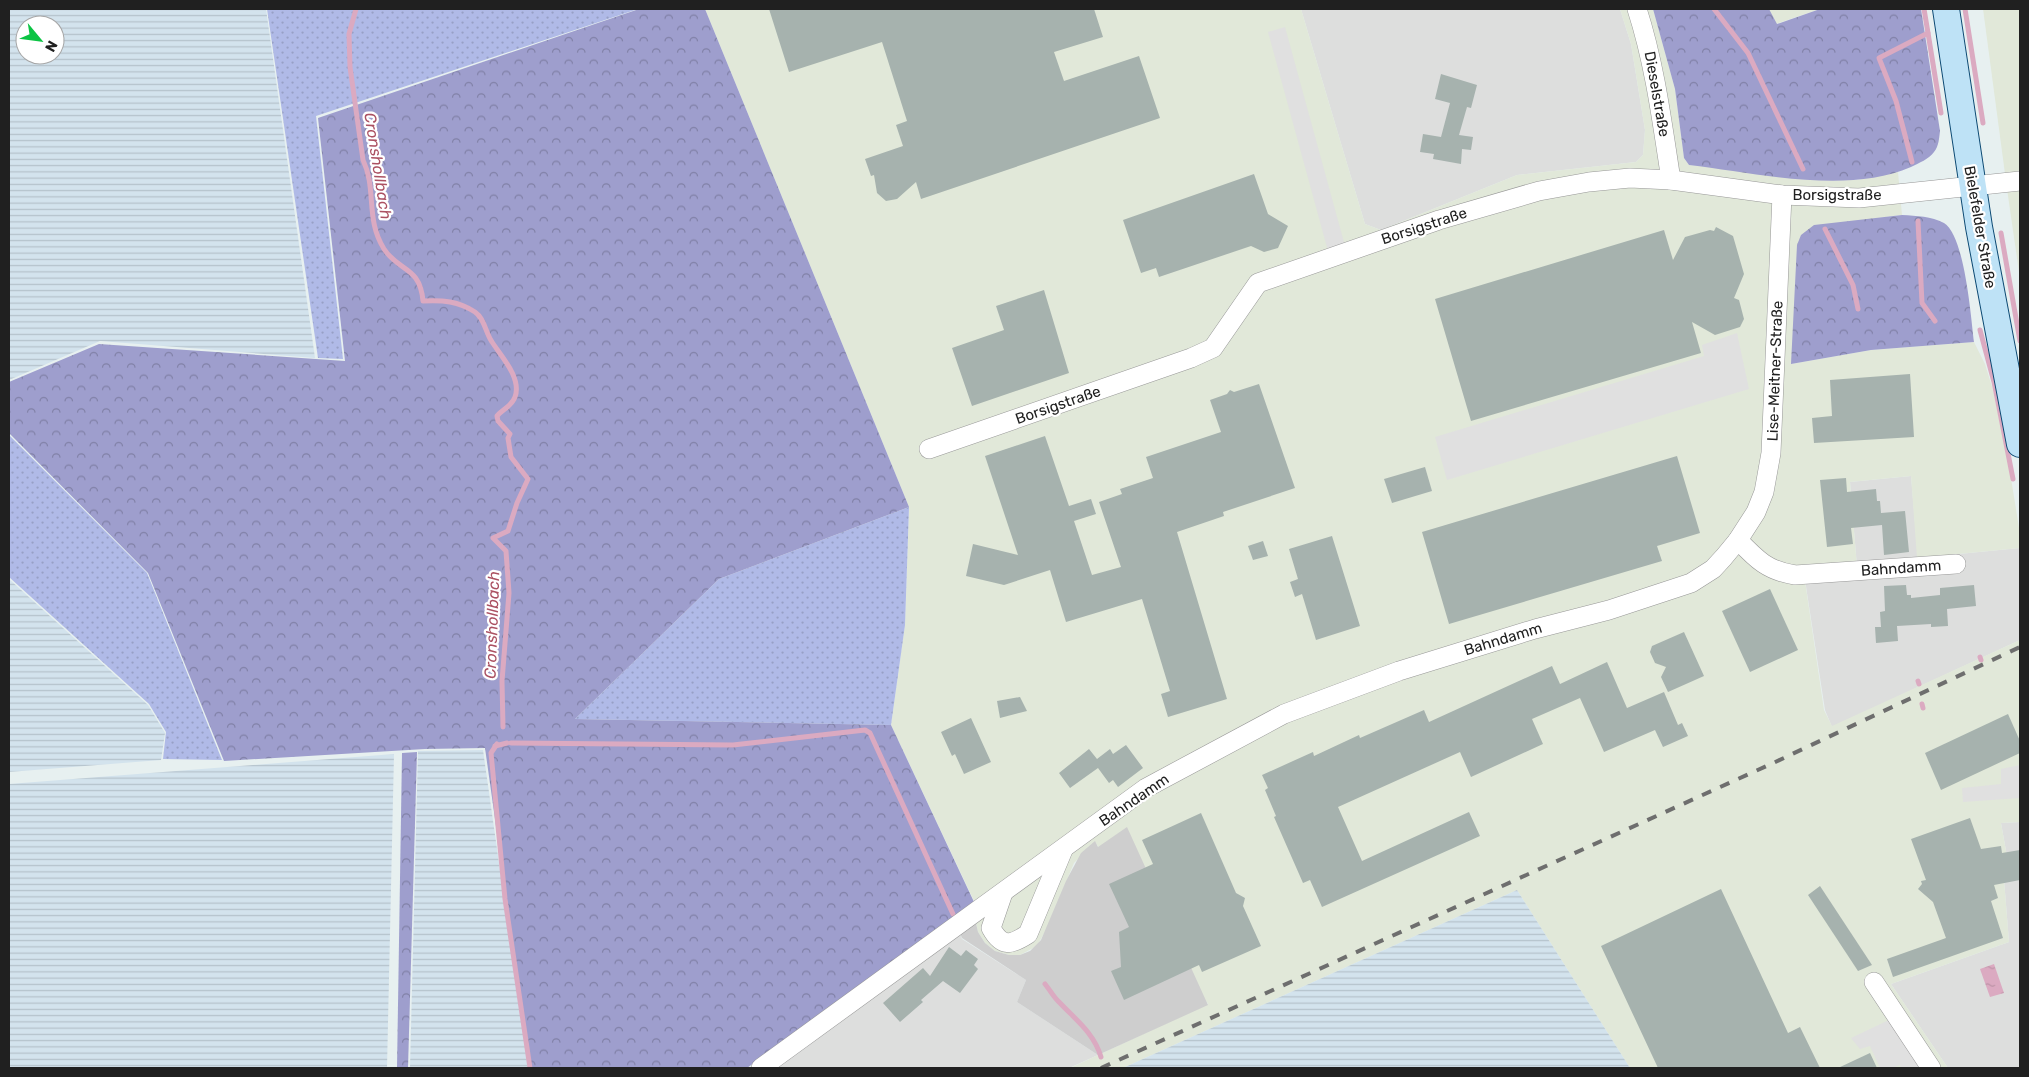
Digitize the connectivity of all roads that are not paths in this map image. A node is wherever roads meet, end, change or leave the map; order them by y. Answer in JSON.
{"nodes":[{"id":1,"x":1637,"y":9,"type":"edge"},
{"id":2,"x":1946,"y":9,"type":"edge"},
{"id":3,"x":1670,"y":180,"type":"junction"},
{"id":4,"x":2020,"y":181,"type":"edge"},
{"id":5,"x":1972,"y":186,"type":"junction"},
{"id":6,"x":1782,"y":195,"type":"junction"},
{"id":7,"x":2020,"y":444,"type":"edge"},
{"id":8,"x":929,"y":449,"type":"dead end"},
{"id":9,"x":1738,"y":540,"type":"junction"},
{"id":10,"x":1956,"y":564,"type":"dead end"},
{"id":11,"x":1064,"y":848,"type":"junction"},
{"id":12,"x":1003,"y":893,"type":"junction"},
{"id":13,"x":1874,"y":982,"type":"dead end"},
{"id":14,"x":761,"y":1068,"type":"edge"},
{"id":15,"x":1931,"y":1068,"type":"edge"}],
"edges":[{"from":1,"to":3,"type":"street","name":"Dieselstraße"},
{"from":2,"to":5,"type":"main road","name":"Bielefelder Straße"},
{"from":3,"to":6,"type":"street","name":"Borsigstraße"},
{"from":3,"to":8,"type":"street","name":"Borsigstraße"},
{"from":4,"to":5,"type":"street","name":"Borsigstraße"},
{"from":5,"to":6,"type":"street","name":"Borsigstraße"},
{"from":5,"to":7,"type":"main road","name":"Bielefelder Straße"},
{"from":6,"to":9,"type":"street","name":"Lise-Meitner-Straße"},
{"from":9,"to":10,"type":"street","name":"Bahndamm"},
{"from":9,"to":11,"type":"street","name":"Bahndamm"},
{"from":11,"to":12,"type":"street","name":"Bahndamm"},
{"from":11,"to":12,"type":"street"},
{"from":12,"to":14,"type":"street","name":"Bahndamm"},
{"from":13,"to":15,"type":"street"}]}
